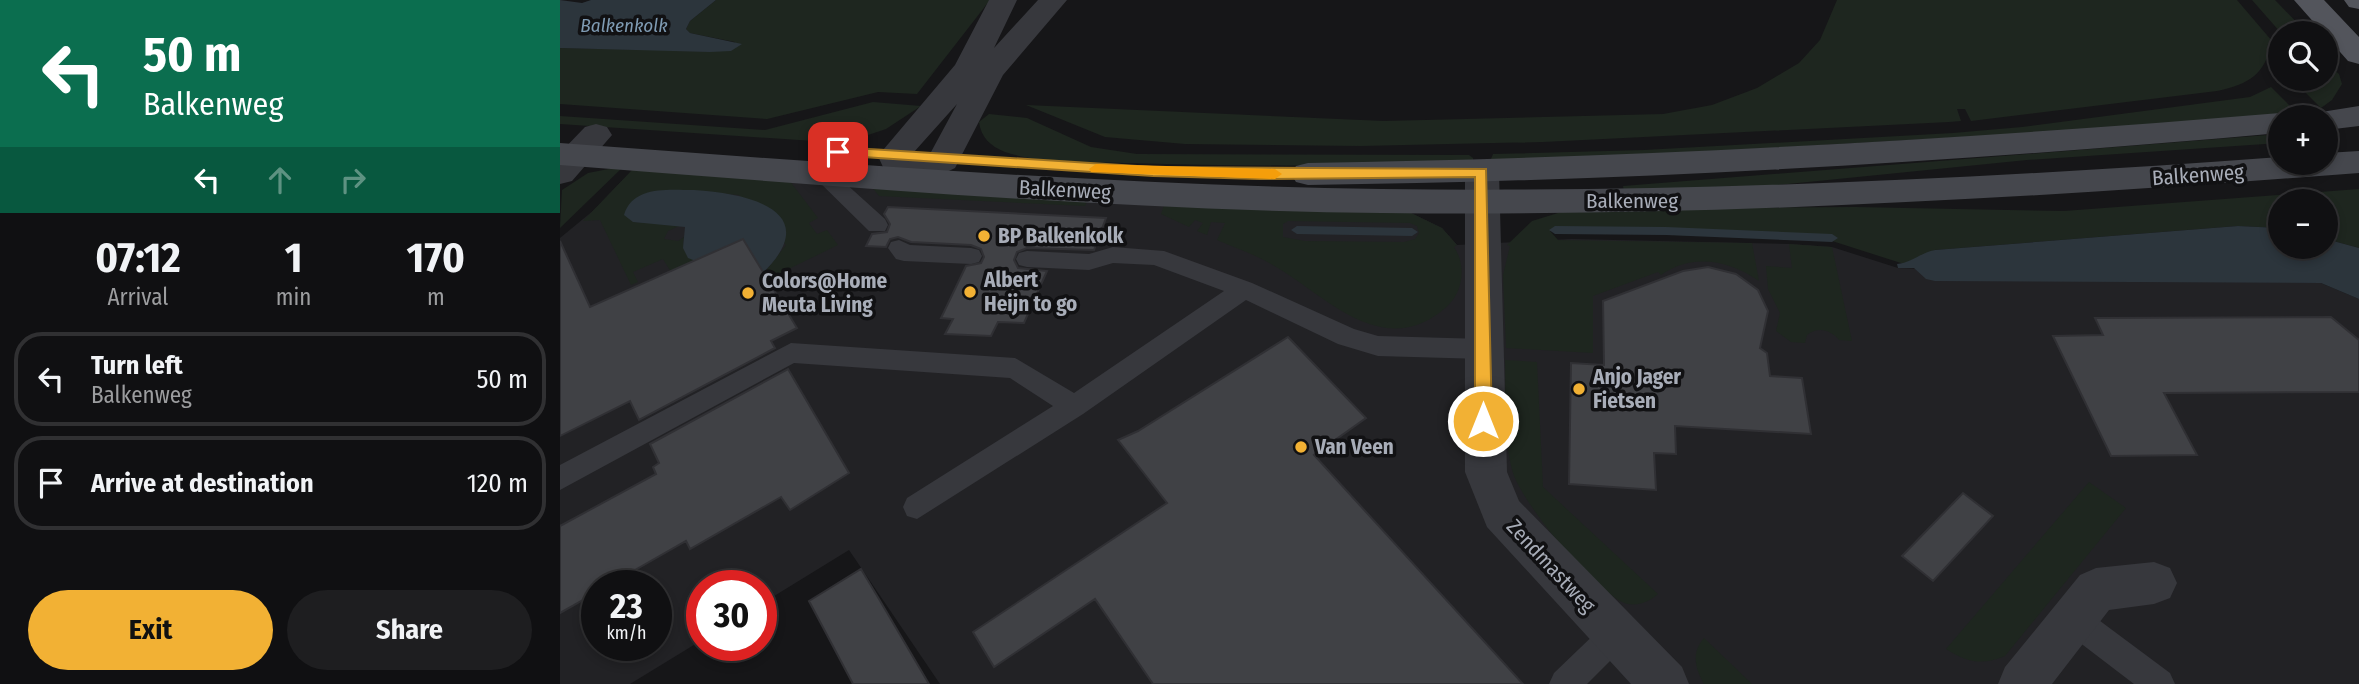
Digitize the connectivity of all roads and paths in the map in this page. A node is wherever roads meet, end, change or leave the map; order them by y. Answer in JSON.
{"nodes":[{"id":1,"x":1003,"y":0,"type":"edge"},
{"id":2,"x":1053,"y":0,"type":"edge"},
{"id":3,"x":2308,"y":0,"type":"edge"},
{"id":4,"x":2359,"y":55,"type":"edge"},
{"id":5,"x":2359,"y":116,"type":"edge"},
{"id":6,"x":2338,"y":119,"type":"edge"},
{"id":7,"x":2268,"y":124,"type":"edge"},
{"id":8,"x":571,"y":150,"type":"edge"},
{"id":9,"x":943,"y":160,"type":"junction"},
{"id":10,"x":2359,"y":162,"type":"edge"},
{"id":11,"x":830,"y":163,"type":"junction"},
{"id":12,"x":899,"y":168,"type":"junction"},
{"id":13,"x":1481,"y":187,"type":"junction"},
{"id":14,"x":871,"y":220,"type":"dead end"},
{"id":15,"x":899,"y":248,"type":"dead end"},
{"id":16,"x":964,"y":254,"type":"dead end"},
{"id":17,"x":1027,"y":259,"type":"dead end"},
{"id":18,"x":1244,"y":289,"type":"junction"},
{"id":19,"x":1483,"y":349,"type":"junction"},
{"id":20,"x":1074,"y":406,"type":"junction"},
{"id":21,"x":560,"y":478,"type":"edge"},
{"id":22,"x":917,"y":507,"type":"dead end"},
{"id":23,"x":2154,"y":583,"type":"dead end"},
{"id":24,"x":2073,"y":619,"type":"junction"},
{"id":25,"x":1615,"y":635,"type":"junction"},
{"id":26,"x":1565,"y":684,"type":"edge"},
{"id":27,"x":1665,"y":684,"type":"edge"},
{"id":28,"x":2022,"y":684,"type":"edge"},
{"id":29,"x":2159,"y":684,"type":"edge"}],
"edges":[{"from":1,"to":12,"type":"street"},
{"from":2,"to":9,"type":"street"},
{"from":3,"to":4,"type":"main road"},
{"from":5,"to":6,"type":"main road"},
{"from":7,"to":13,"type":"main road","name":"Balkenweg"},
{"from":8,"to":11,"type":"main road","name":"Balkenweg"},
{"from":9,"to":12,"type":"main road","name":"Balkenweg"},
{"from":9,"to":13,"type":"main road","name":"Balkenweg"},
{"from":10,"to":13,"type":"main road","name":"Balkenweg"},
{"from":11,"to":12,"type":"main road","name":"Balkenweg"},
{"from":11,"to":14,"type":"lane"},
{"from":12,"to":13,"type":"main road","name":"Balkenweg"},
{"from":13,"to":19,"type":"street","name":"Zendmastweg"},
{"from":15,"to":16,"type":"lane"},
{"from":17,"to":18,"type":"lane"},
{"from":18,"to":19,"type":"lane"},
{"from":18,"to":20,"type":"lane"},
{"from":19,"to":25,"type":"street","name":"Zendmastweg"},
{"from":20,"to":21,"type":"lane"},
{"from":20,"to":22,"type":"lane"},
{"from":23,"to":24,"type":"street"},
{"from":24,"to":28,"type":"street"},
{"from":24,"to":29,"type":"lane"},
{"from":25,"to":26,"type":"lane"},
{"from":25,"to":27,"type":"street","name":"Zendmastweg"}]}
